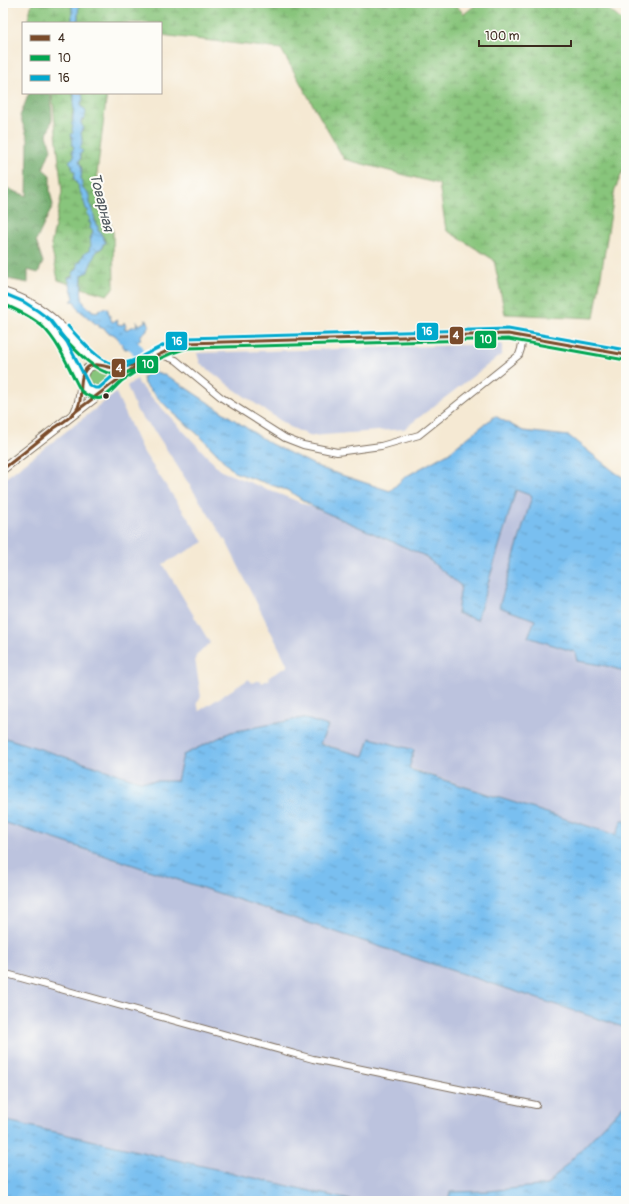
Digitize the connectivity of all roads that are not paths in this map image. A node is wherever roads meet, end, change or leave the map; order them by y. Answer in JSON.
{"nodes":[{"id":1,"x":3,"y":292,"type":"edge"},
{"id":2,"x":3,"y":299,"type":"edge"},
{"id":3,"x":523,"y":337,"type":"junction"},
{"id":4,"x":158,"y":354,"type":"junction"},
{"id":5,"x":626,"y":355,"type":"edge"},
{"id":6,"x":137,"y":365,"type":"junction"},
{"id":7,"x":106,"y":367,"type":"junction"},
{"id":8,"x":82,"y":380,"type":"junction"},
{"id":9,"x":111,"y":383,"type":"junction"},
{"id":10,"x":100,"y":393,"type":"junction"},
{"id":11,"x":75,"y":412,"type":"junction"},
{"id":12,"x":3,"y":469,"type":"edge"},
{"id":13,"x":3,"y":973,"type":"edge"},
{"id":14,"x":536,"y":1106,"type":"dead end"}],
"edges":[{"from":1,"to":7,"type":"street"},
{"from":2,"to":8,"type":"street"},
{"from":3,"to":4,"type":"street"},
{"from":3,"to":4,"type":"street"},
{"from":3,"to":5,"type":"street"},
{"from":4,"to":6,"type":"street"},
{"from":6,"to":7,"type":"street"},
{"from":6,"to":9,"type":"street"},
{"from":7,"to":8,"type":"street"},
{"from":7,"to":9,"type":"street"},
{"from":8,"to":10,"type":"street"},
{"from":8,"to":11,"type":"street"},
{"from":9,"to":10,"type":"street"},
{"from":10,"to":11,"type":"street"},
{"from":11,"to":12,"type":"street"},
{"from":13,"to":14,"type":"street"}]}
